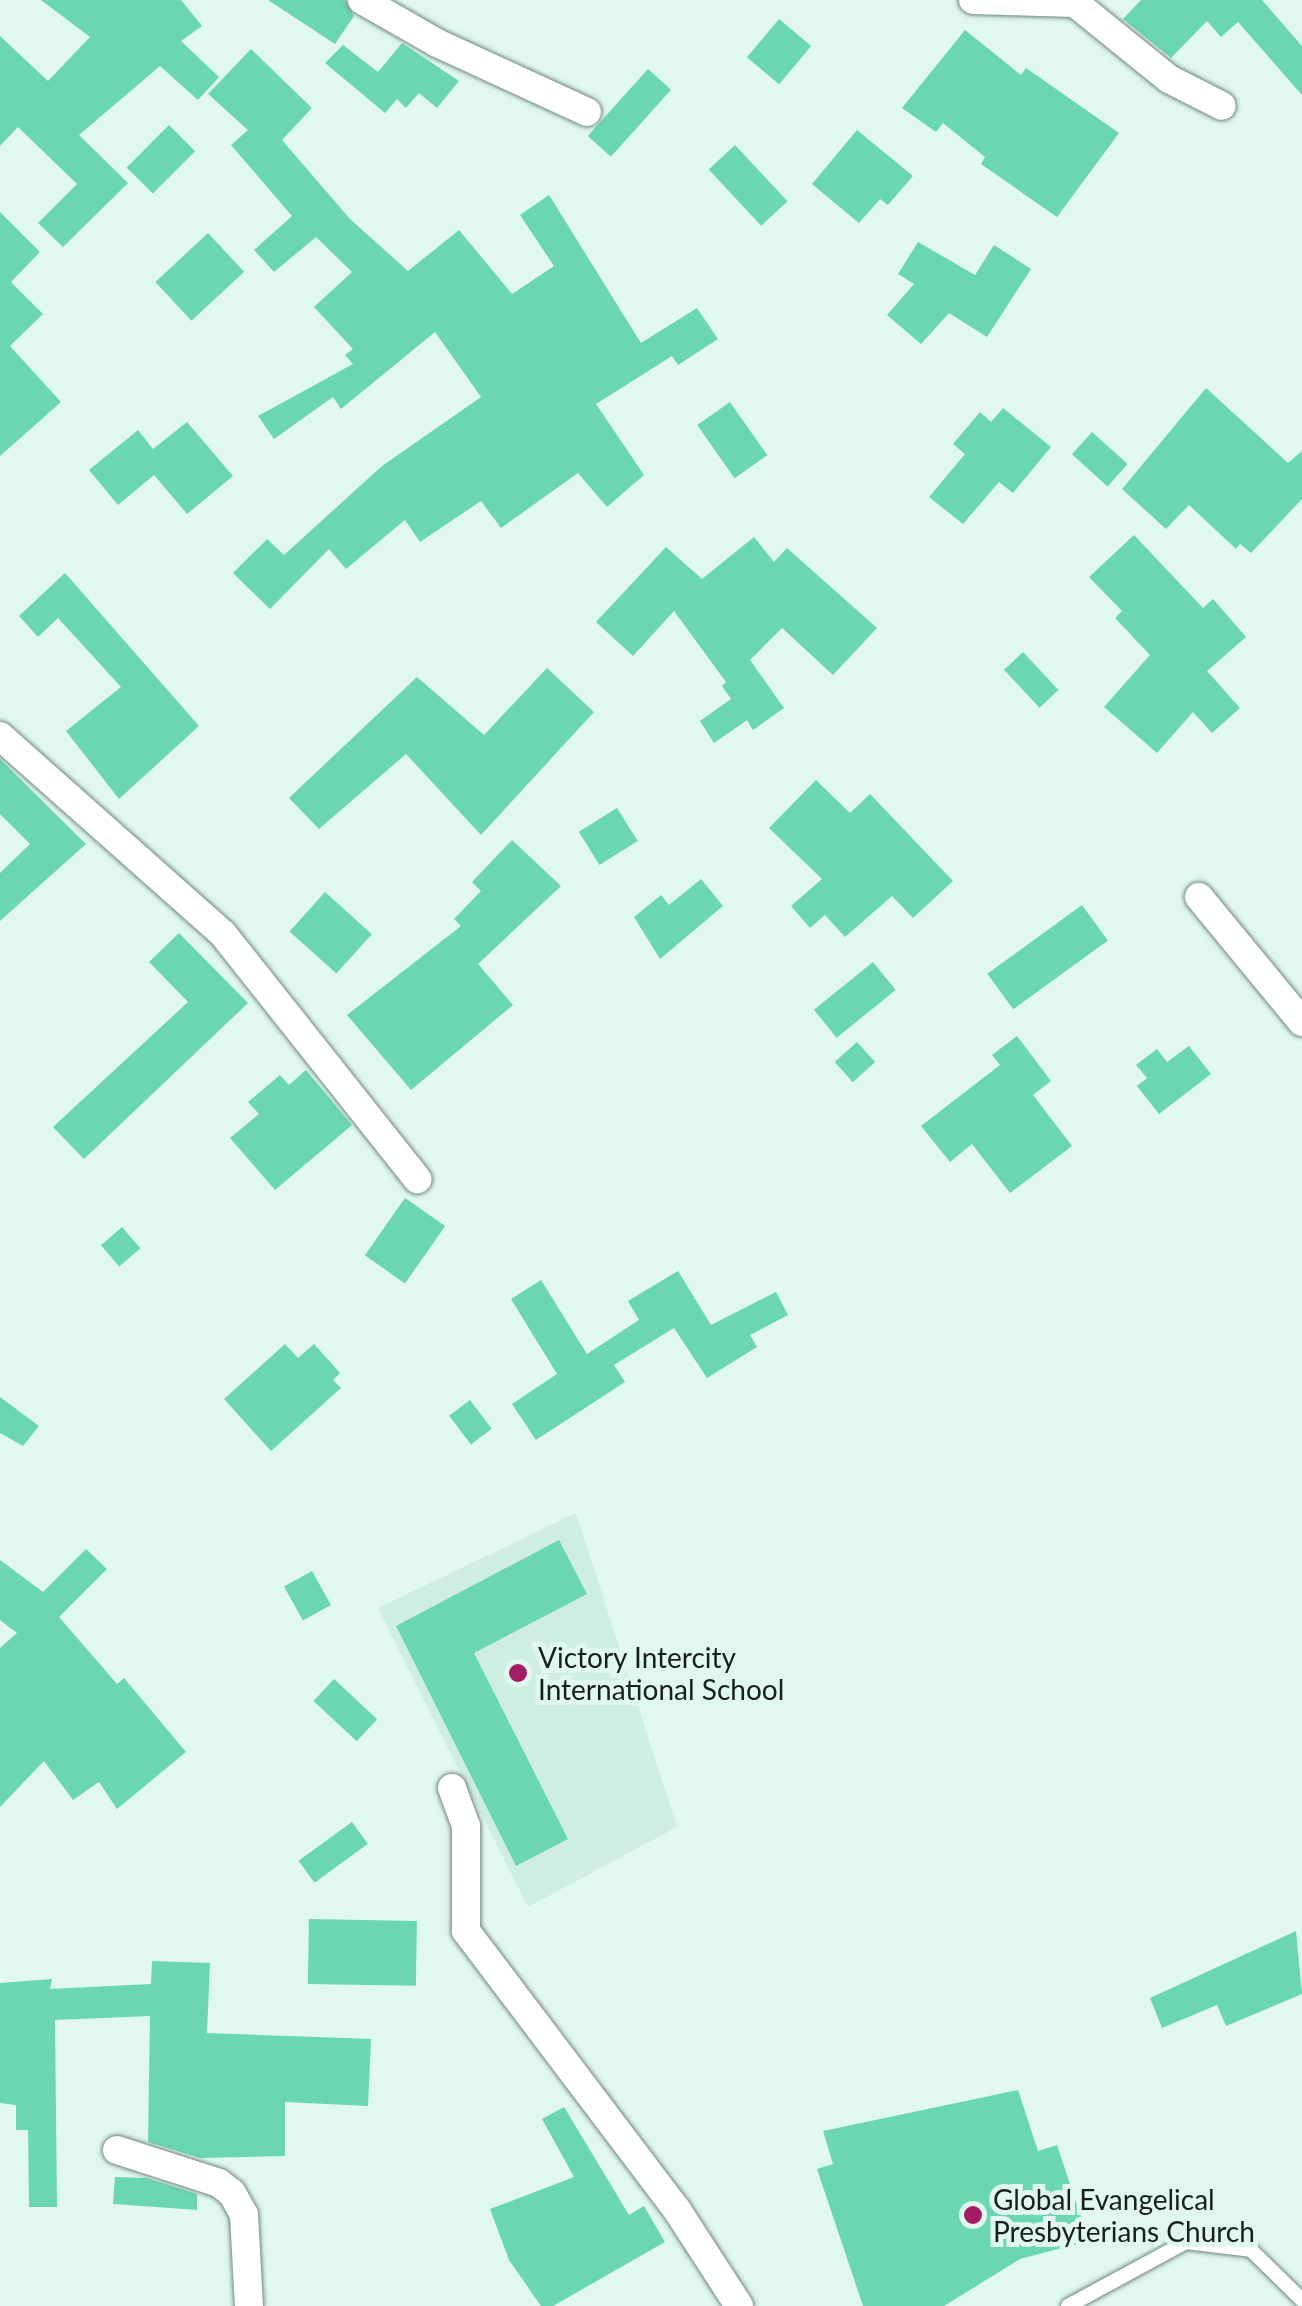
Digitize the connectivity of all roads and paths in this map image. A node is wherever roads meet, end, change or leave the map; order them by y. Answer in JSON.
{"nodes":[{"id":1,"x":362,"y":0,"type":"edge"},
{"id":2,"x":973,"y":0,"type":"edge"},
{"id":3,"x":1079,"y":2,"type":"edge"},
{"id":4,"x":1222,"y":106,"type":"dead end"},
{"id":5,"x":587,"y":112,"type":"dead end"},
{"id":6,"x":0,"y":736,"type":"edge"},
{"id":7,"x":1198,"y":898,"type":"dead end"},
{"id":8,"x":1302,"y":1022,"type":"edge"},
{"id":9,"x":417,"y":1178,"type":"dead end"},
{"id":10,"x":452,"y":1788,"type":"dead end"},
{"id":11,"x":116,"y":2150,"type":"dead end"},
{"id":12,"x":1302,"y":2300,"type":"edge"},
{"id":13,"x":249,"y":2306,"type":"edge"},
{"id":14,"x":739,"y":2306,"type":"edge"},
{"id":15,"x":1068,"y":2306,"type":"edge"}],
"edges":[{"from":1,"to":5,"type":"street"},
{"from":2,"to":3,"type":"street"},
{"from":3,"to":4,"type":"street"},
{"from":6,"to":9,"type":"street"},
{"from":7,"to":8,"type":"street"},
{"from":10,"to":14,"type":"street"},
{"from":11,"to":13,"type":"street"},
{"from":12,"to":15,"type":"lane"}]}
